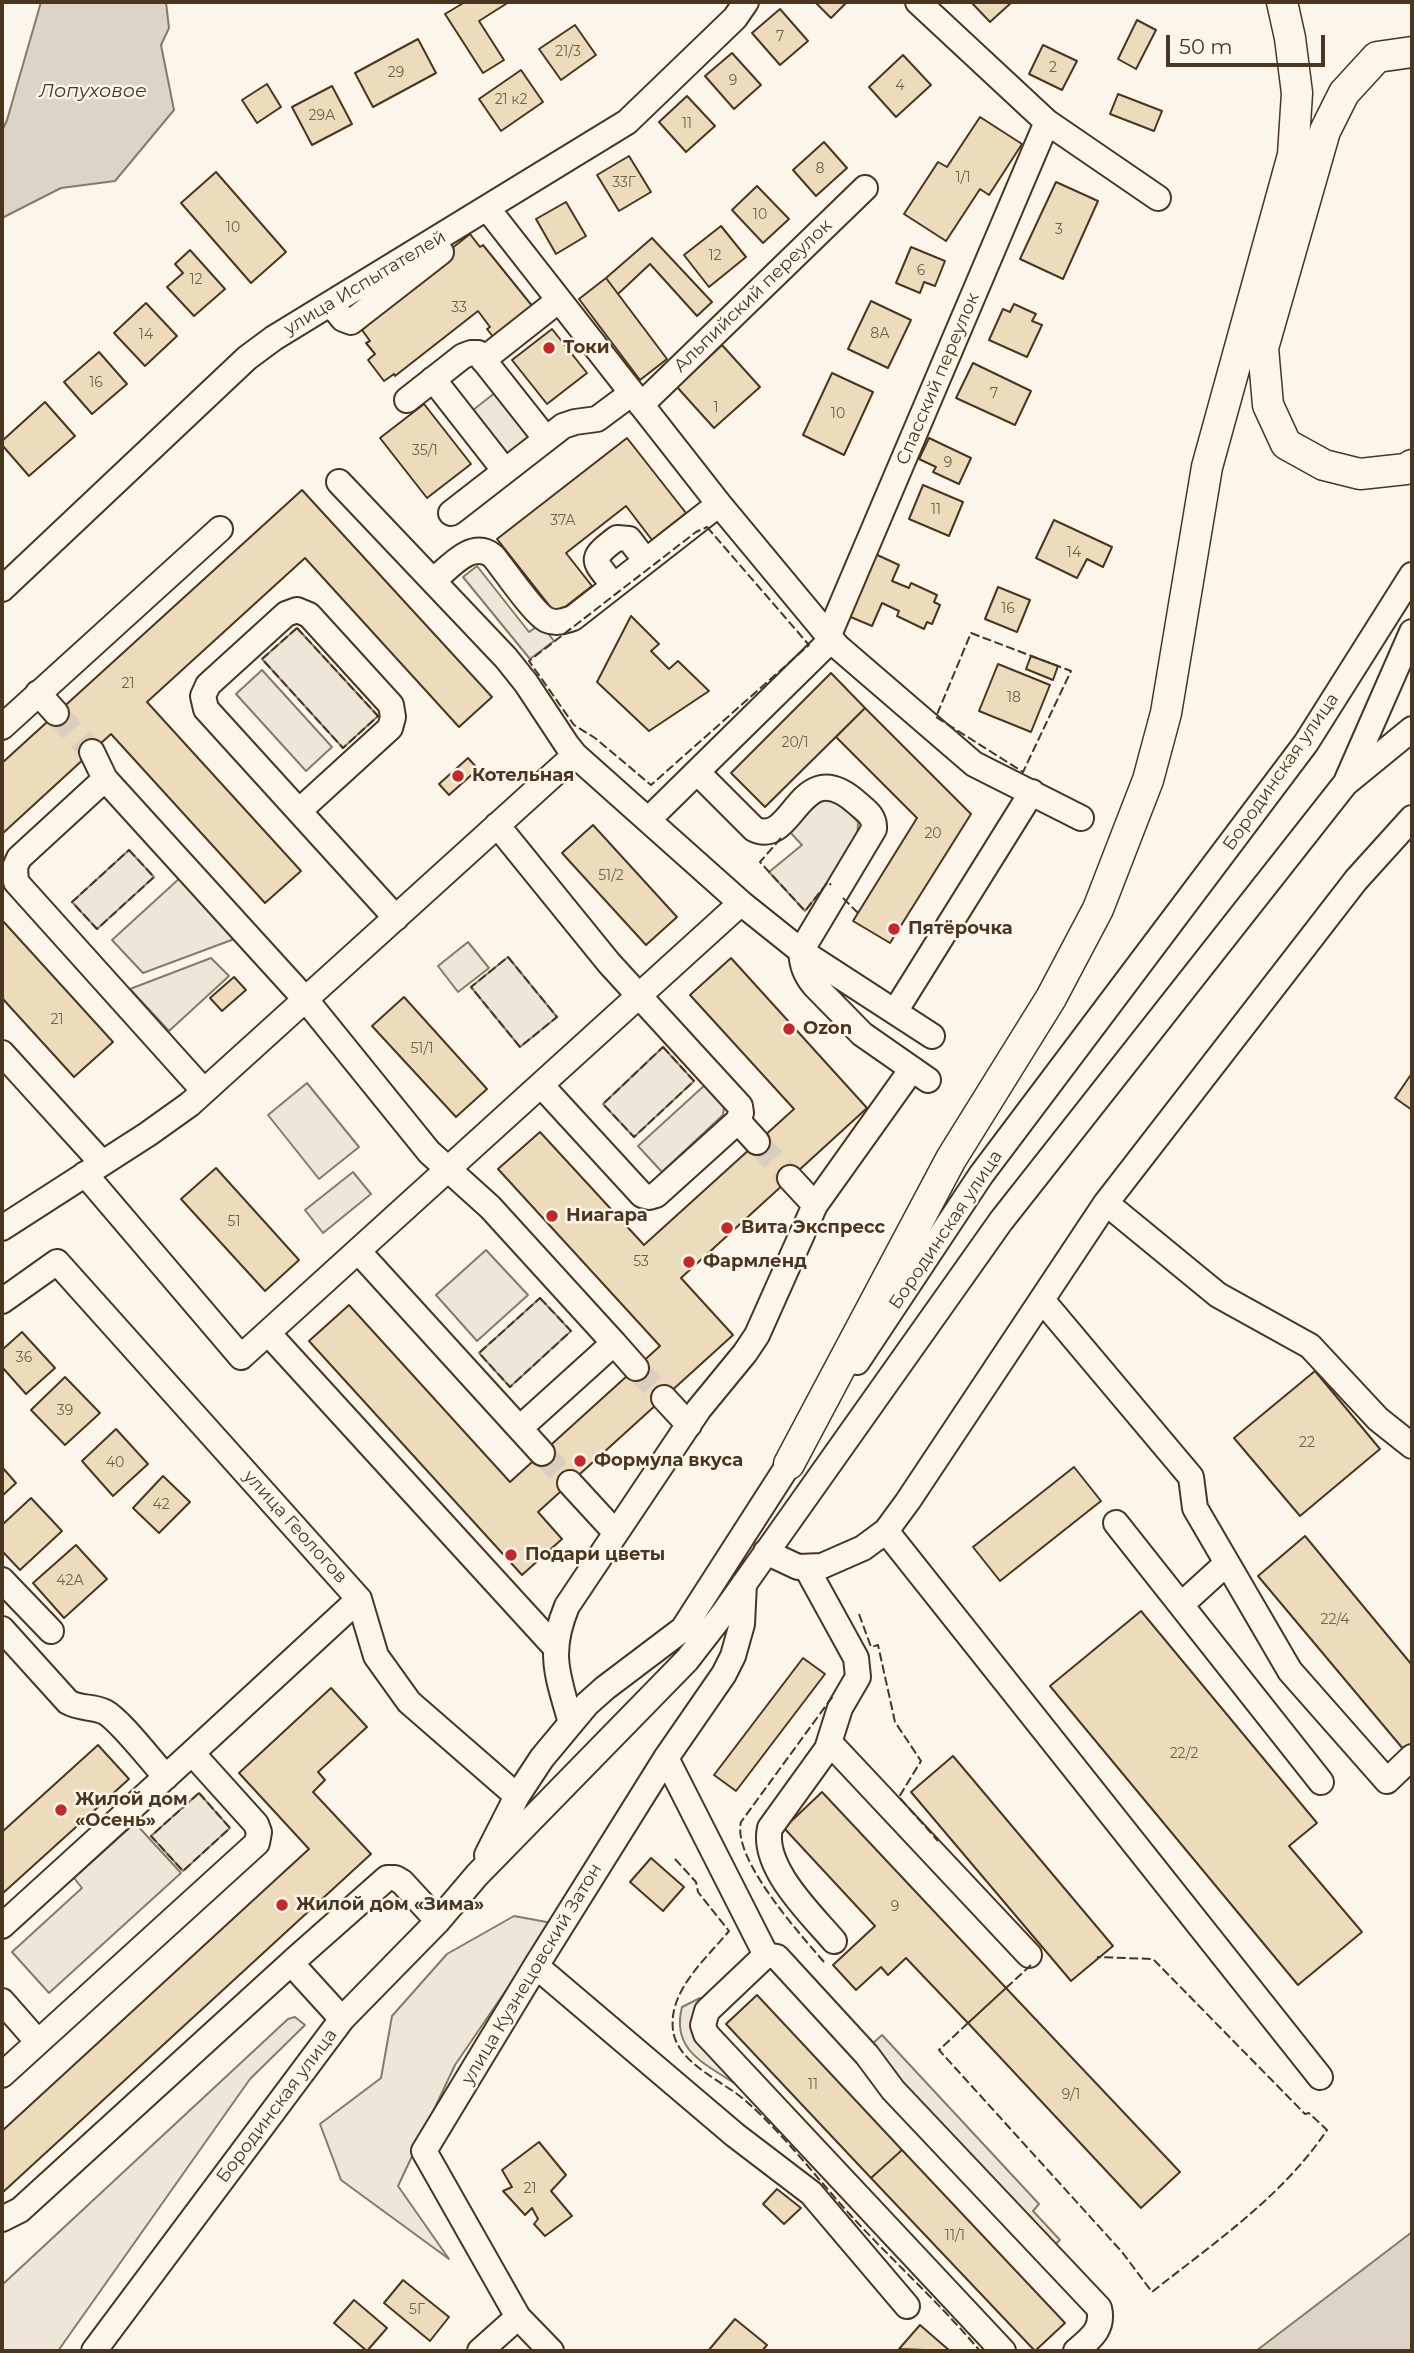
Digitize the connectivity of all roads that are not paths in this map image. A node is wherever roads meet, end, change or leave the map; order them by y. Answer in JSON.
{"nodes":[{"id":1,"x":918,"y":2,"type":"edge"},
{"id":2,"x":1282,"y":2,"type":"edge"},
{"id":3,"x":734,"y":7,"type":"edge"},
{"id":4,"x":1412,"y":52,"type":"edge"},
{"id":5,"x":1047,"y":122,"type":"junction"},
{"id":6,"x":865,"y":188,"type":"dead end"},
{"id":7,"x":1158,"y":198,"type":"dead end"},
{"id":8,"x":489,"y":210,"type":"junction"},
{"id":9,"x":559,"y":300,"type":"junction"},
{"id":10,"x":483,"y":360,"type":"junction"},
{"id":11,"x":433,"y":379,"type":"junction"},
{"id":12,"x":637,"y":399,"type":"junction"},
{"id":13,"x":407,"y":400,"type":"dead end"},
{"id":14,"x":546,"y":439,"type":"junction"},
{"id":15,"x":1412,"y":465,"type":"edge"},
{"id":16,"x":505,"y":471,"type":"junction"},
{"id":17,"x":339,"y":482,"type":"dead end"},
{"id":18,"x":719,"y":504,"type":"junction"},
{"id":19,"x":451,"y":513,"type":"dead end"},
{"id":20,"x":219,"y":529,"type":"dead end"},
{"id":21,"x":646,"y":561,"type":"junction"},
{"id":22,"x":1412,"y":575,"type":"edge"},
{"id":23,"x":433,"y":580,"type":"junction"},
{"id":24,"x":614,"y":586,"type":"junction"},
{"id":25,"x":2,"y":589,"type":"edge"},
{"id":26,"x":1412,"y":632,"type":"edge"},
{"id":27,"x":829,"y":638,"type":"junction"},
{"id":28,"x":38,"y":693,"type":"junction"},
{"id":29,"x":56,"y":713,"type":"tunnel mouth"},
{"id":30,"x":2,"y":727,"type":"edge"},
{"id":31,"x":1412,"y":729,"type":"edge"},
{"id":32,"x":92,"y":752,"type":"tunnel mouth"},
{"id":33,"x":575,"y":755,"type":"junction"},
{"id":34,"x":697,"y":772,"type":"junction"},
{"id":35,"x":105,"y":779,"type":"junction"},
{"id":36,"x":1345,"y":783,"type":"junction"},
{"id":37,"x":1032,"y":792,"type":"junction"},
{"id":38,"x":299,"y":811,"type":"junction"},
{"id":39,"x":1081,"y":818,"type":"dead end"},
{"id":40,"x":1412,"y":818,"type":"edge"},
{"id":41,"x":649,"y":819,"type":"junction"},
{"id":42,"x":497,"y":825,"type":"junction"},
{"id":43,"x":741,"y":903,"type":"junction"},
{"id":44,"x":396,"y":918,"type":"junction"},
{"id":45,"x":801,"y":951,"type":"junction"},
{"id":46,"x":639,"y":996,"type":"junction"},
{"id":47,"x":306,"y":1000,"type":"junction"},
{"id":48,"x":895,"y":1010,"type":"junction"},
{"id":49,"x":932,"y":1036,"type":"dead end"},
{"id":50,"x":2,"y":1053,"type":"edge"},
{"id":51,"x":541,"y":1085,"type":"junction"},
{"id":52,"x":204,"y":1091,"type":"junction"},
{"id":53,"x":738,"y":1121,"type":"junction"},
{"id":54,"x":757,"y":1142,"type":"tunnel mouth"},
{"id":55,"x":93,"y":1168,"type":"junction"},
{"id":56,"x":448,"y":1169,"type":"junction"},
{"id":57,"x":790,"y":1178,"type":"tunnel mouth"},
{"id":58,"x":1106,"y":1203,"type":"junction"},
{"id":59,"x":815,"y":1205,"type":"junction"},
{"id":60,"x":2,"y":1228,"type":"edge"},
{"id":61,"x":358,"y":1251,"type":"junction"},
{"id":62,"x":1042,"y":1300,"type":"junction"},
{"id":63,"x":2,"y":1301,"type":"edge"},
{"id":64,"x":268,"y":1333,"type":"junction"},
{"id":65,"x":614,"y":1343,"type":"junction"},
{"id":66,"x":636,"y":1368,"type":"tunnel mouth"},
{"id":67,"x":664,"y":1398,"type":"tunnel mouth"},
{"id":68,"x":689,"y":1425,"type":"junction"},
{"id":69,"x":520,"y":1428,"type":"junction"},
{"id":70,"x":1412,"y":1446,"type":"edge"},
{"id":71,"x":542,"y":1452,"type":"tunnel mouth"},
{"id":72,"x":789,"y":1464,"type":"junction"},
{"id":73,"x":570,"y":1483,"type":"tunnel mouth"},
{"id":74,"x":1116,"y":1523,"type":"dead end"},
{"id":75,"x":886,"y":1531,"type":"junction"},
{"id":76,"x":616,"y":1533,"type":"junction"},
{"id":77,"x":766,"y":1552,"type":"junction"},
{"id":78,"x":1227,"y":1563,"type":"junction"},
{"id":79,"x":806,"y":1567,"type":"junction"},
{"id":80,"x":2,"y":1580,"type":"edge"},
{"id":81,"x":744,"y":1584,"type":"junction"},
{"id":82,"x":359,"y":1599,"type":"junction"},
{"id":83,"x":1181,"y":1605,"type":"junction"},
{"id":84,"x":2,"y":1629,"type":"edge"},
{"id":85,"x":51,"y":1631,"type":"dead end"},
{"id":86,"x":555,"y":1647,"type":"junction"},
{"id":87,"x":571,"y":1723,"type":"junction"},
{"id":88,"x":830,"y":1743,"type":"junction"},
{"id":89,"x":192,"y":1753,"type":"junction"},
{"id":90,"x":1412,"y":1757,"type":"edge"},
{"id":91,"x":666,"y":1758,"type":"junction"},
{"id":92,"x":166,"y":1777,"type":"junction"},
{"id":93,"x":1321,"y":1782,"type":"dead end"},
{"id":94,"x":517,"y":1796,"type":"junction"},
{"id":95,"x":477,"y":1875,"type":"junction"},
{"id":96,"x":439,"y":1921,"type":"junction"},
{"id":97,"x":2,"y":1926,"type":"edge"},
{"id":98,"x":834,"y":1941,"type":"dead end"},
{"id":99,"x":766,"y":1955,"type":"junction"},
{"id":100,"x":1029,"y":1955,"type":"dead end"},
{"id":101,"x":291,"y":1963,"type":"junction"},
{"id":102,"x":536,"y":1966,"type":"junction"},
{"id":103,"x":2,"y":2001,"type":"edge"},
{"id":104,"x":342,"y":2019,"type":"junction"},
{"id":105,"x":38,"y":2042,"type":"junction"},
{"id":106,"x":2,"y":2075,"type":"edge"},
{"id":107,"x":1320,"y":2077,"type":"dead end"},
{"id":108,"x":2,"y":2219,"type":"edge"},
{"id":109,"x":907,"y":2306,"type":"dead end"},
{"id":110,"x":518,"y":2318,"type":"junction"},
{"id":111,"x":94,"y":2351,"type":"edge"},
{"id":112,"x":480,"y":2351,"type":"edge"},
{"id":113,"x":551,"y":2351,"type":"edge"},
{"id":114,"x":1003,"y":2351,"type":"edge"},
{"id":115,"x":1076,"y":2351,"type":"edge"}],
"edges":[{"from":1,"to":5,"type":"street"},
{"from":2,"to":72,"type":"main road"},
{"from":3,"to":8,"type":"street","name":"улица Испытателей"},
{"from":4,"to":15,"type":"main road"},
{"from":5,"to":7,"type":"street"},
{"from":5,"to":27,"type":"street","name":"Спасский переулок"},
{"from":6,"to":12,"type":"street","name":"Альпийский переулок"},
{"from":8,"to":9,"type":"street"},
{"from":8,"to":25,"type":"street","name":"улица Испытателей"},
{"from":9,"to":10,"type":"street"},
{"from":9,"to":12,"type":"street"},
{"from":10,"to":11,"type":"street"},
{"from":10,"to":14,"type":"street"},
{"from":11,"to":13,"type":"street"},
{"from":11,"to":16,"type":"street"},
{"from":12,"to":14,"type":"street","name":"Альпийский переулок"},
{"from":12,"to":18,"type":"street"},
{"from":14,"to":16,"type":"street","name":"Альпийский переулок"},
{"from":16,"to":19,"type":"street","name":"Альпийский переулок"},
{"from":17,"to":23,"type":"street"},
{"from":18,"to":21,"type":"street"},
{"from":18,"to":27,"type":"street"},
{"from":20,"to":28,"type":"street"},
{"from":21,"to":24,"type":"street"},
{"from":21,"to":24,"type":"street"},
{"from":22,"to":72,"type":"street","name":"Бородинская улица"},
{"from":23,"to":24,"type":"street"},
{"from":23,"to":33,"type":"street"},
{"from":26,"to":36,"type":"street"},
{"from":27,"to":34,"type":"street"},
{"from":27,"to":37,"type":"street"},
{"from":28,"to":29,"type":"street"},
{"from":28,"to":30,"type":"street"},
{"from":31,"to":36,"type":"street"},
{"from":32,"to":35,"type":"street"},
{"from":33,"to":41,"type":"street"},
{"from":33,"to":42,"type":"street"},
{"from":34,"to":41,"type":"street"},
{"from":34,"to":45,"type":"street"},
{"from":35,"to":47,"type":"street"},
{"from":35,"to":52,"type":"street"},
{"from":36,"to":77,"type":"street","name":"Бородинская улица"},
{"from":37,"to":39,"type":"street"},
{"from":37,"to":48,"type":"street"},
{"from":38,"to":38,"type":"street"},
{"from":38,"to":44,"type":"street"},
{"from":40,"to":58,"type":"street"},
{"from":41,"to":43,"type":"street"},
{"from":42,"to":44,"type":"street"},
{"from":42,"to":46,"type":"street"},
{"from":43,"to":45,"type":"street"},
{"from":43,"to":46,"type":"street"},
{"from":44,"to":47,"type":"street"},
{"from":45,"to":48,"type":"street"},
{"from":45,"to":59,"type":"street"},
{"from":46,"to":51,"type":"street"},
{"from":46,"to":53,"type":"street"},
{"from":47,"to":52,"type":"street"},
{"from":47,"to":56,"type":"street"},
{"from":48,"to":49,"type":"street"},
{"from":50,"to":55,"type":"street"},
{"from":51,"to":53,"type":"street"},
{"from":51,"to":56,"type":"street"},
{"from":52,"to":55,"type":"street"},
{"from":53,"to":54,"type":"street"},
{"from":55,"to":60,"type":"street"},
{"from":55,"to":64,"type":"street"},
{"from":56,"to":61,"type":"street"},
{"from":56,"to":65,"type":"street"},
{"from":57,"to":59,"type":"street"},
{"from":58,"to":62,"type":"street"},
{"from":58,"to":70,"type":"street"},
{"from":59,"to":68,"type":"street"},
{"from":61,"to":64,"type":"street"},
{"from":61,"to":69,"type":"street"},
{"from":62,"to":75,"type":"street"},
{"from":62,"to":78,"type":"street"},
{"from":63,"to":82,"type":"street","name":"улица Геологов"},
{"from":64,"to":86,"type":"street"},
{"from":65,"to":66,"type":"street"},
{"from":65,"to":69,"type":"street"},
{"from":67,"to":68,"type":"street"},
{"from":68,"to":76,"type":"street"},
{"from":69,"to":71,"type":"street"},
{"from":72,"to":87,"type":"street","name":"Бородинская улица"},
{"from":73,"to":76,"type":"street"},
{"from":74,"to":83,"type":"street"},
{"from":75,"to":79,"type":"street"},
{"from":75,"to":107,"type":"street"},
{"from":76,"to":86,"type":"street"},
{"from":77,"to":79,"type":"street"},
{"from":77,"to":81,"type":"street","name":"Бородинская улица"},
{"from":78,"to":83,"type":"street"},
{"from":78,"to":90,"type":"street"},
{"from":79,"to":88,"type":"street"},
{"from":80,"to":85,"type":"street"},
{"from":81,"to":91,"type":"street","name":"улица Кузнецовский Затон"},
{"from":81,"to":95,"type":"street","name":"Бородинская улица"},
{"from":82,"to":89,"type":"street"},
{"from":82,"to":94,"type":"street","name":"улица Геологов"},
{"from":83,"to":93,"type":"street"},
{"from":84,"to":92,"type":"street"},
{"from":86,"to":87,"type":"street"},
{"from":87,"to":94,"type":"street","name":"Бородинская улица"},
{"from":88,"to":98,"type":"street"},
{"from":88,"to":100,"type":"street"},
{"from":89,"to":92,"type":"street"},
{"from":89,"to":105,"type":"street"},
{"from":91,"to":99,"type":"street"},
{"from":91,"to":102,"type":"street","name":"улица Кузнецовский Затон"},
{"from":92,"to":97,"type":"street"},
{"from":94,"to":95,"type":"street","name":"Бородинская улица"},
{"from":95,"to":96,"type":"street","name":"Бородинская улица"},
{"from":96,"to":101,"type":"street"},
{"from":96,"to":104,"type":"street","name":"Бородинская улица"},
{"from":99,"to":114,"type":"street"},
{"from":99,"to":115,"type":"street"},
{"from":101,"to":104,"type":"street"},
{"from":101,"to":108,"type":"street"},
{"from":102,"to":109,"type":"street"},
{"from":102,"to":110,"type":"street","name":"улица Кузнецовский Затон"},
{"from":103,"to":105,"type":"street"},
{"from":104,"to":111,"type":"street","name":"Бородинская улица"},
{"from":105,"to":106,"type":"street"},
{"from":110,"to":112,"type":"street"},
{"from":110,"to":113,"type":"street"}]}
